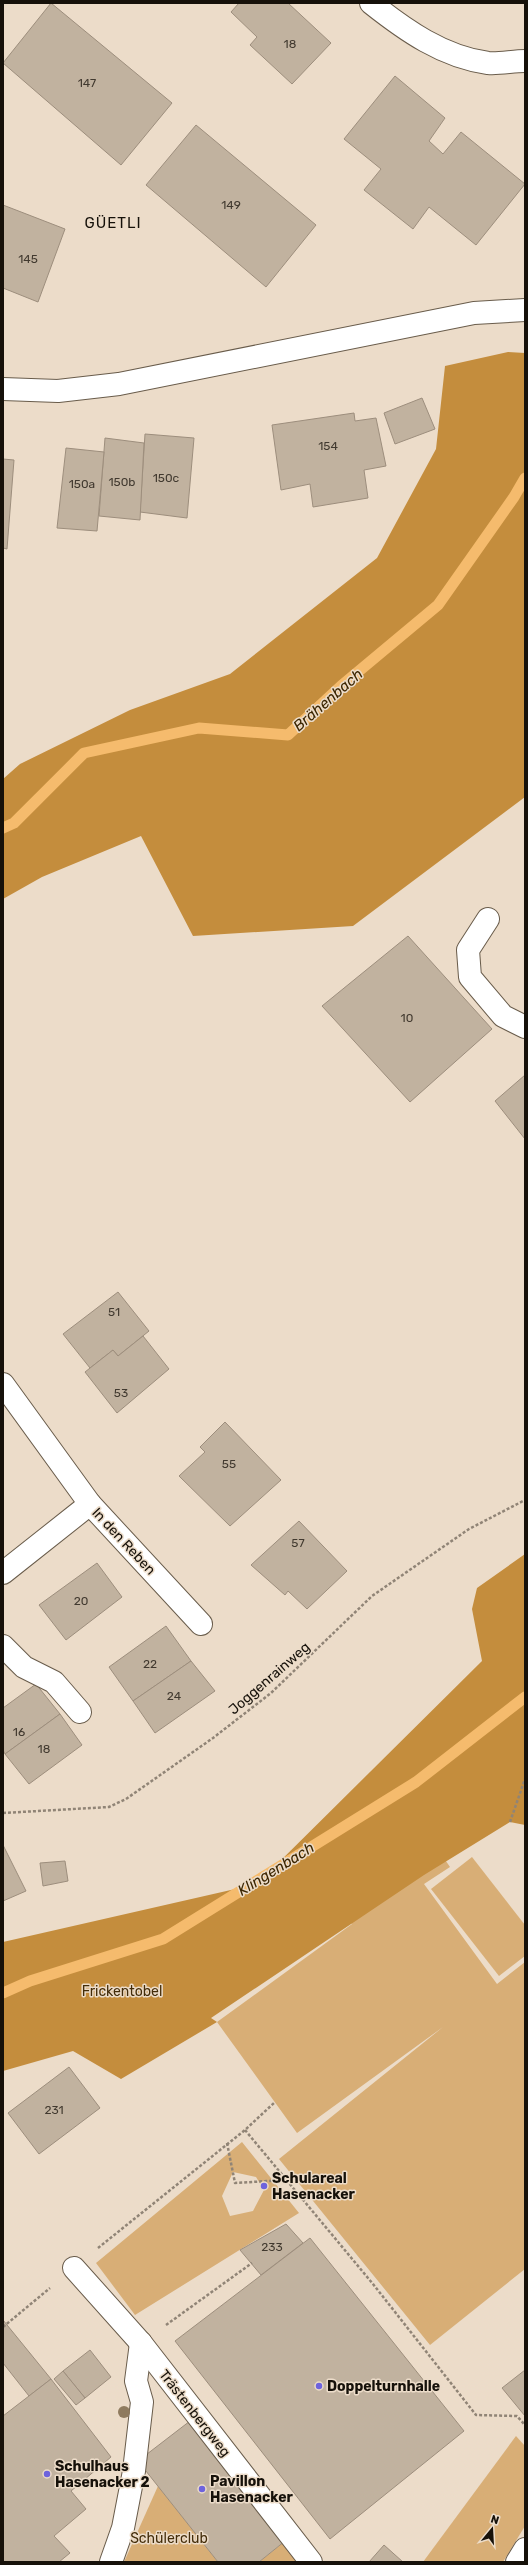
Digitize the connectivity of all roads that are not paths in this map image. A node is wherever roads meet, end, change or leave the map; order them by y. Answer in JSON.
{"nodes":[{"id":1,"x":370,"y":3,"type":"edge"},
{"id":2,"x":525,"y":61,"type":"edge"},
{"id":3,"x":525,"y":310,"type":"edge"},
{"id":4,"x":3,"y":389,"type":"edge"},
{"id":5,"x":488,"y":919,"type":"dead end"},
{"id":6,"x":525,"y":1028,"type":"edge"},
{"id":7,"x":3,"y":1384,"type":"edge"},
{"id":8,"x":90,"y":1504,"type":"junction"},
{"id":9,"x":3,"y":1574,"type":"edge"},
{"id":10,"x":201,"y":1624,"type":"dead end"},
{"id":11,"x":3,"y":1646,"type":"edge"},
{"id":12,"x":80,"y":1712,"type":"dead end"},
{"id":13,"x":74,"y":2268,"type":"road end"},
{"id":14,"x":141,"y":2343,"type":"junction"},
{"id":15,"x":525,"y":2549,"type":"edge"},
{"id":16,"x":111,"y":2562,"type":"edge"},
{"id":17,"x":311,"y":2562,"type":"edge"},
{"id":18,"x":517,"y":2562,"type":"edge"}],
"edges":[{"from":1,"to":2,"type":"street"},
{"from":3,"to":4,"type":"street"},
{"from":5,"to":6,"type":"street"},
{"from":7,"to":8,"type":"street"},
{"from":8,"to":9,"type":"street","name":"In den Reben"},
{"from":8,"to":10,"type":"street","name":"In den Reben"},
{"from":11,"to":12,"type":"street"},
{"from":13,"to":14,"type":"street","name":"Trästenbergweg"},
{"from":14,"to":16,"type":"street"},
{"from":14,"to":17,"type":"street","name":"Trästenbergweg"},
{"from":15,"to":18,"type":"street"}]}
